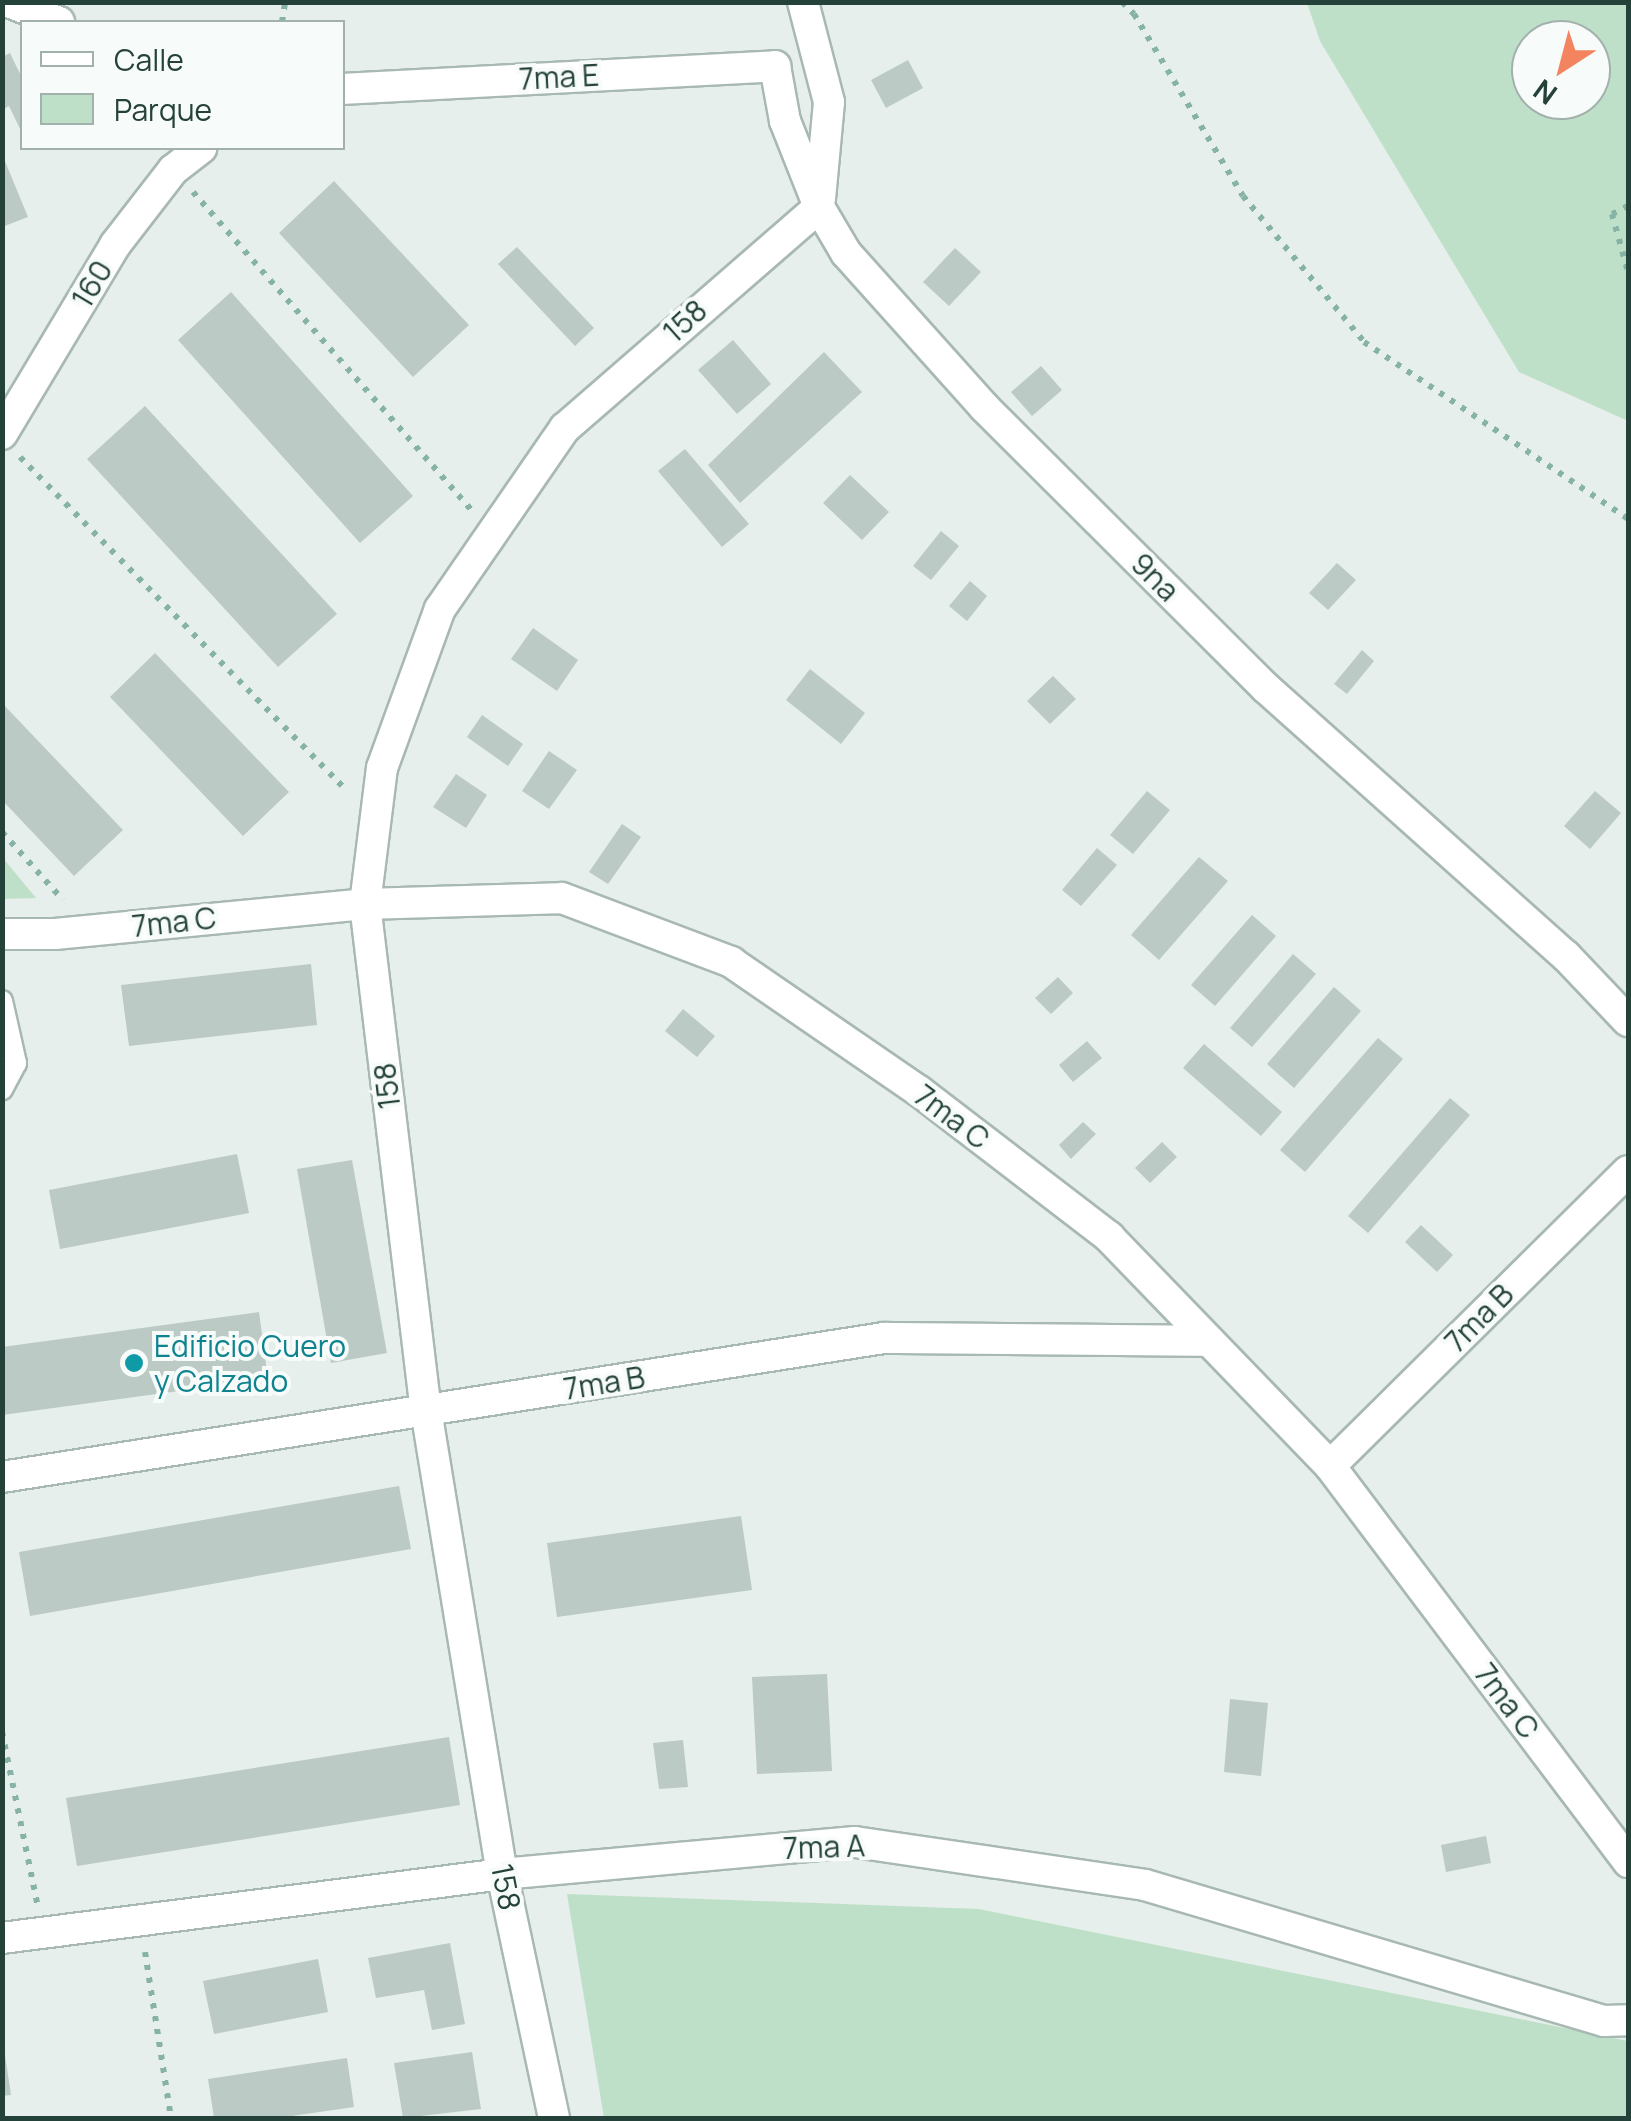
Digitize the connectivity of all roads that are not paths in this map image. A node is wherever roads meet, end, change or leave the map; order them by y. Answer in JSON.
{"nodes":[{"id":1,"x":9,"y":2,"type":"edge"},
{"id":2,"x":806,"y":11,"type":"edge"},
{"id":3,"x":54,"y":20,"type":"edge"},
{"id":4,"x":775,"y":66,"type":"junction"},
{"id":5,"x":345,"y":89,"type":"edge"},
{"id":6,"x":199,"y":150,"type":"edge"},
{"id":7,"x":819,"y":207,"type":"junction"},
{"id":8,"x":9,"y":443,"type":"edge"},
{"id":9,"x":365,"y":904,"type":"junction"},
{"id":10,"x":2,"y":934,"type":"edge"},
{"id":11,"x":2,"y":1000,"type":"edge"},
{"id":12,"x":1628,"y":1021,"type":"edge"},
{"id":13,"x":2,"y":1088,"type":"edge"},
{"id":14,"x":1628,"y":1171,"type":"edge"},
{"id":15,"x":1209,"y":1342,"type":"junction"},
{"id":16,"x":426,"y":1412,"type":"junction"},
{"id":17,"x":1330,"y":1466,"type":"junction"},
{"id":18,"x":2,"y":1477,"type":"edge"},
{"id":19,"x":1628,"y":1862,"type":"edge"},
{"id":20,"x":502,"y":1874,"type":"junction"},
{"id":21,"x":2,"y":1938,"type":"edge"},
{"id":22,"x":1628,"y":2020,"type":"edge"},
{"id":23,"x":554,"y":2118,"type":"edge"}],
"edges":[{"from":1,"to":3,"type":"street"},
{"from":2,"to":4,"type":"street"},
{"from":2,"to":7,"type":"street"},
{"from":4,"to":5,"type":"street","name":"7ma E"},
{"from":4,"to":7,"type":"street","name":"9na"},
{"from":6,"to":8,"type":"street","name":"160"},
{"from":7,"to":9,"type":"street","name":"158"},
{"from":7,"to":12,"type":"street","name":"9na"},
{"from":9,"to":10,"type":"street","name":"7ma C"},
{"from":9,"to":15,"type":"street","name":"7ma C"},
{"from":9,"to":16,"type":"street","name":"158"},
{"from":11,"to":13,"type":"lane"},
{"from":14,"to":17,"type":"street","name":"7ma B"},
{"from":15,"to":16,"type":"street","name":"7ma B"},
{"from":15,"to":17,"type":"street","name":"7ma C"},
{"from":16,"to":18,"type":"street","name":"7ma B"},
{"from":16,"to":20,"type":"street","name":"158"},
{"from":17,"to":19,"type":"street","name":"7ma C"},
{"from":20,"to":21,"type":"street","name":"7ma A"},
{"from":20,"to":22,"type":"street","name":"7ma A"},
{"from":20,"to":23,"type":"street","name":"158"}]}
